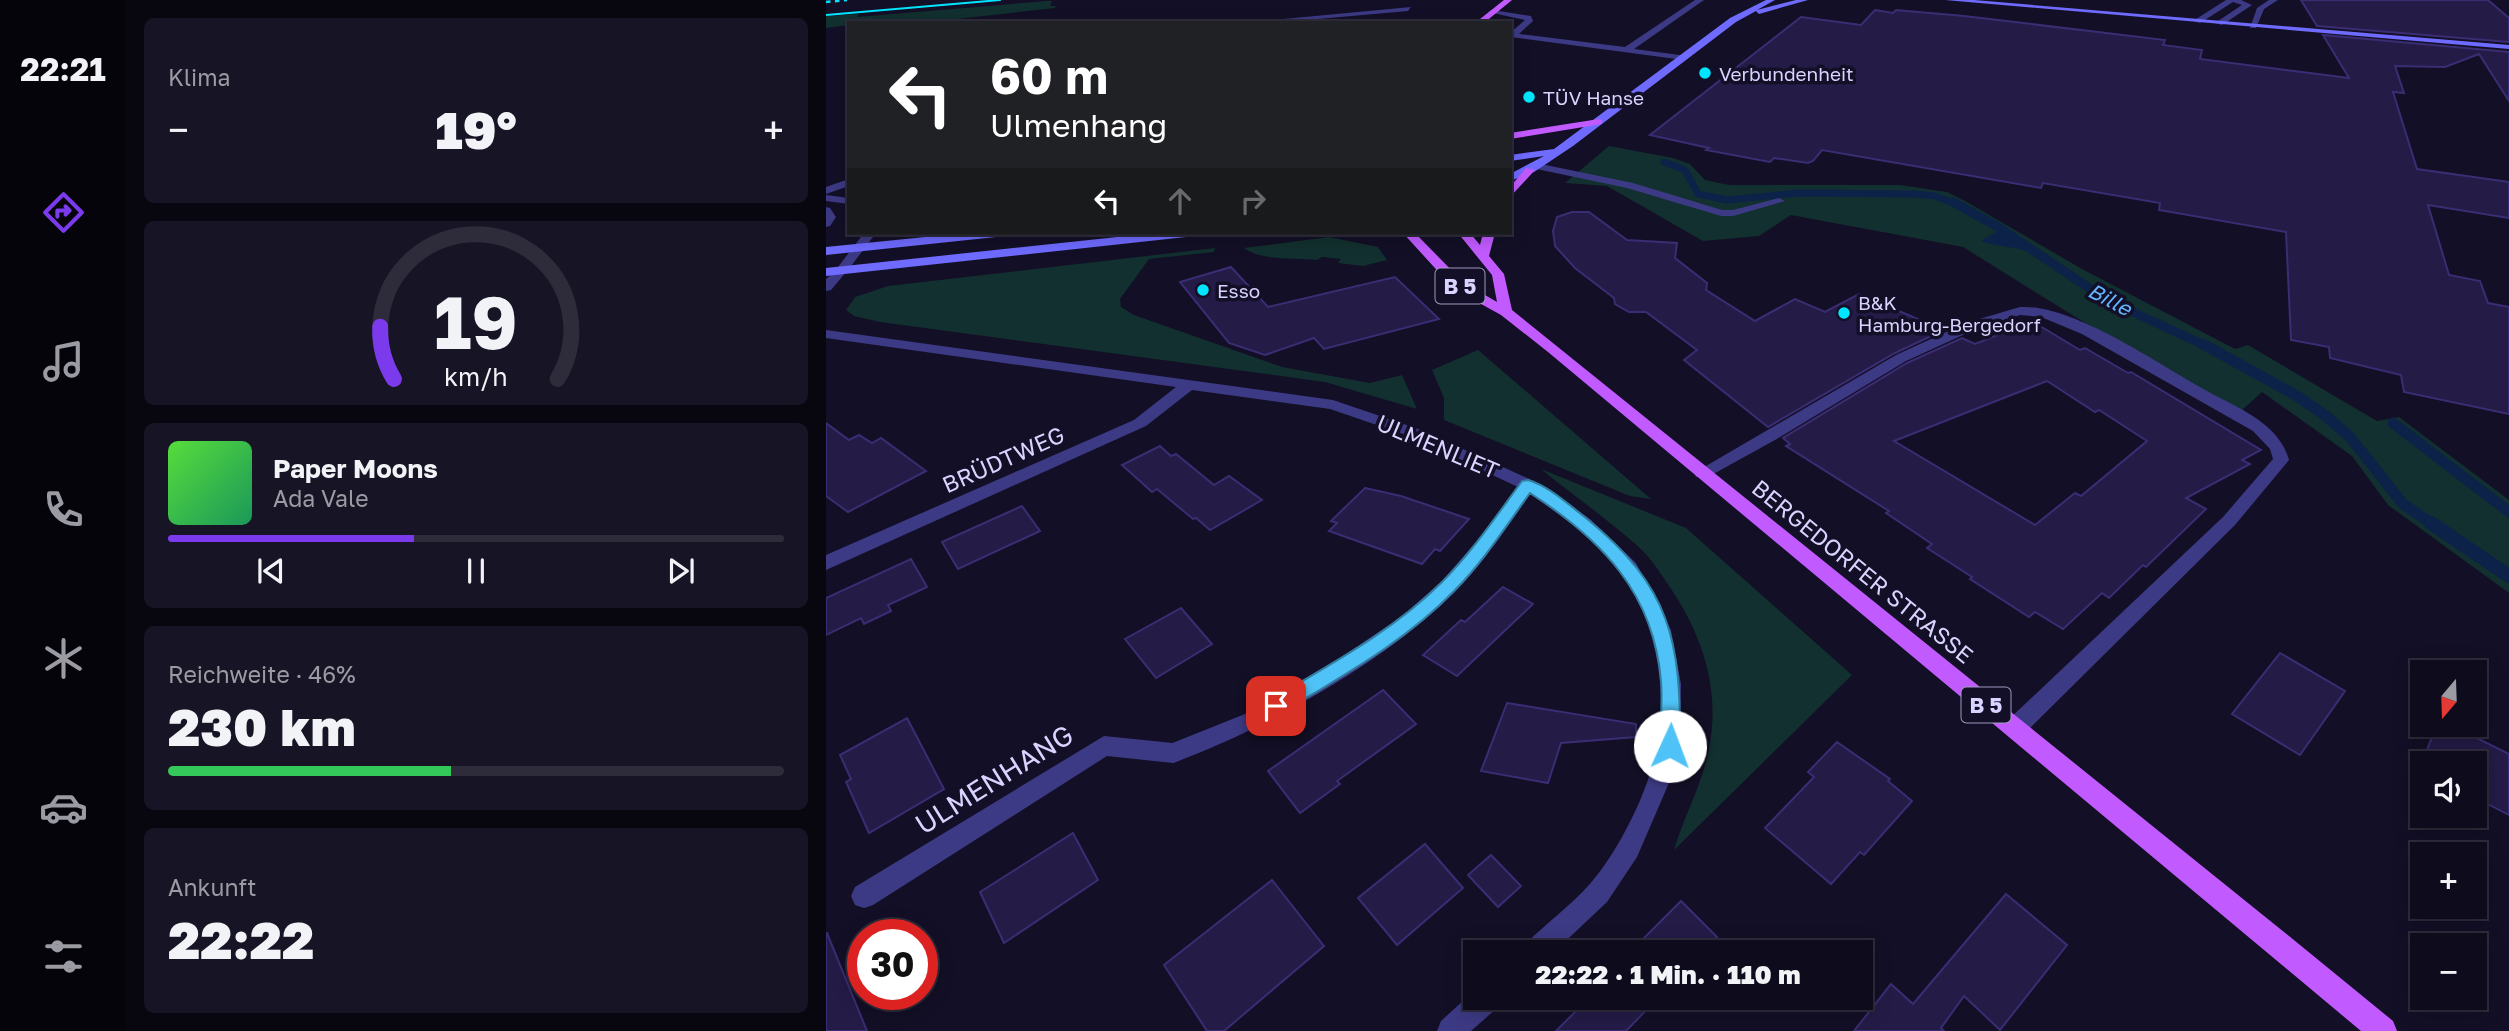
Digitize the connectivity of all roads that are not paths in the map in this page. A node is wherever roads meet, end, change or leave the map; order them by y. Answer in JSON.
{"nodes":[{"id":1,"x":1508,"y":0,"type":"edge"},
{"id":2,"x":1700,"y":0,"type":"edge"},
{"id":3,"x":1771,"y":0,"type":"edge"},
{"id":4,"x":1804,"y":0,"type":"edge"},
{"id":5,"x":1950,"y":0,"type":"edge"},
{"id":6,"x":2232,"y":0,"type":"edge"},
{"id":7,"x":2274,"y":0,"type":"edge"},
{"id":8,"x":1408,"y":9,"type":"dead end"},
{"id":9,"x":1492,"y":12,"type":"junction"},
{"id":10,"x":1732,"y":20,"type":"junction"},
{"id":11,"x":1267,"y":21,"type":"edge"},
{"id":12,"x":1481,"y":21,"type":"edge"},
{"id":13,"x":2197,"y":21,"type":"junction"},
{"id":14,"x":2219,"y":23,"type":"junction"},
{"id":15,"x":2253,"y":26,"type":"junction"},
{"id":16,"x":1512,"y":34,"type":"edge"},
{"id":17,"x":1512,"y":35,"type":"edge"},
{"id":18,"x":2509,"y":47,"type":"edge"},
{"id":19,"x":1627,"y":50,"type":"junction"},
{"id":20,"x":1684,"y":58,"type":"junction"},
{"id":21,"x":1599,"y":122,"type":"junction"},
{"id":22,"x":1512,"y":136,"type":"edge"},
{"id":23,"x":1556,"y":152,"type":"junction"},
{"id":24,"x":1512,"y":158,"type":"edge"},
{"id":25,"x":1533,"y":168,"type":"junction"},
{"id":26,"x":1512,"y":177,"type":"edge"},
{"id":27,"x":847,"y":184,"type":"edge"},
{"id":28,"x":826,"y":191,"type":"edge"},
{"id":29,"x":1512,"y":192,"type":"edge"},
{"id":30,"x":826,"y":198,"type":"edge"},
{"id":31,"x":847,"y":201,"type":"edge"},
{"id":32,"x":1779,"y":201,"type":"dead end"},
{"id":33,"x":826,"y":209,"type":"edge"},
{"id":34,"x":826,"y":224,"type":"edge"},
{"id":35,"x":869,"y":235,"type":"edge"},
{"id":36,"x":977,"y":235,"type":"edge"},
{"id":37,"x":1167,"y":235,"type":"edge"},
{"id":38,"x":1411,"y":235,"type":"edge"},
{"id":39,"x":1466,"y":235,"type":"edge"},
{"id":40,"x":1488,"y":235,"type":"edge"},
{"id":41,"x":861,"y":247,"type":"junction"},
{"id":42,"x":826,"y":251,"type":"edge"},
{"id":43,"x":1483,"y":257,"type":"junction"},
{"id":44,"x":841,"y":271,"type":"junction"},
{"id":45,"x":826,"y":272,"type":"edge"},
{"id":46,"x":826,"y":287,"type":"edge"},
{"id":47,"x":1506,"y":312,"type":"junction"},
{"id":48,"x":826,"y":334,"type":"edge"},
{"id":49,"x":1190,"y":384,"type":"junction"},
{"id":50,"x":1702,"y":473,"type":"junction"},
{"id":51,"x":1528,"y":485,"type":"junction"},
{"id":52,"x":826,"y":563,"type":"edge"},
{"id":53,"x":2015,"y":728,"type":"junction"},
{"id":54,"x":864,"y":896,"type":"dead end"},
{"id":55,"x":1548,"y":940,"type":"edge"},
{"id":56,"x":1474,"y":1010,"type":"edge"},
{"id":57,"x":1451,"y":1031,"type":"edge"},
{"id":58,"x":2383,"y":1031,"type":"edge"}],
"edges":[{"from":1,"to":9,"type":"main road"},
{"from":2,"to":19,"type":"street"},
{"from":3,"to":10,"type":"main road"},
{"from":4,"to":10,"type":"main road"},
{"from":5,"to":13,"type":"main road"},
{"from":6,"to":13,"type":"street"},
{"from":6,"to":14,"type":"street"},
{"from":7,"to":15,"type":"street"},
{"from":8,"to":11,"type":"street"},
{"from":9,"to":12,"type":"main road"},
{"from":9,"to":16,"type":"street"},
{"from":10,"to":20,"type":"main road"},
{"from":13,"to":14,"type":"main road"},
{"from":14,"to":15,"type":"main road"},
{"from":15,"to":18,"type":"main road"},
{"from":17,"to":19,"type":"street"},
{"from":19,"to":20,"type":"street"},
{"from":20,"to":21,"type":"main road"},
{"from":21,"to":22,"type":"main road"},
{"from":21,"to":23,"type":"main road"},
{"from":23,"to":24,"type":"main road"},
{"from":23,"to":25,"type":"main road"},
{"from":25,"to":26,"type":"main road"},
{"from":25,"to":29,"type":"main road"},
{"from":25,"to":32,"type":"street"},
{"from":27,"to":28,"type":"street"},
{"from":30,"to":31,"type":"street"},
{"from":33,"to":34,"type":"street"},
{"from":35,"to":41,"type":"street"},
{"from":36,"to":41,"type":"main road"},
{"from":37,"to":44,"type":"main road"},
{"from":38,"to":47,"type":"main road","name":"BERGEDORFER STRASSE","number":"B 5"},
{"from":39,"to":43,"type":"main road","number":"B 5"},
{"from":40,"to":43,"type":"main road"},
{"from":41,"to":42,"type":"main road"},
{"from":41,"to":44,"type":"street"},
{"from":43,"to":47,"type":"main road","number":"B 5"},
{"from":44,"to":45,"type":"main road"},
{"from":44,"to":46,"type":"street"},
{"from":47,"to":50,"type":"main road","name":"BERGEDORFER STRASSE","number":"B 5"},
{"from":48,"to":49,"type":"street","name":"ULMENLIET"},
{"from":49,"to":51,"type":"street","name":"ULMENLIET"},
{"from":49,"to":52,"type":"street","name":"BRÜDTWEG"},
{"from":50,"to":53,"type":"main road","name":"BERGEDORFER STRASSE","number":"B 5"},
{"from":50,"to":53,"type":"street"},
{"from":51,"to":54,"type":"street","name":"ULMENHANG"},
{"from":51,"to":55,"type":"street","name":"ULMENLIET"},
{"from":53,"to":58,"type":"main road","name":"BERGEDORFER STRASSE","number":"B 5"},
{"from":56,"to":57,"type":"street"}]}
